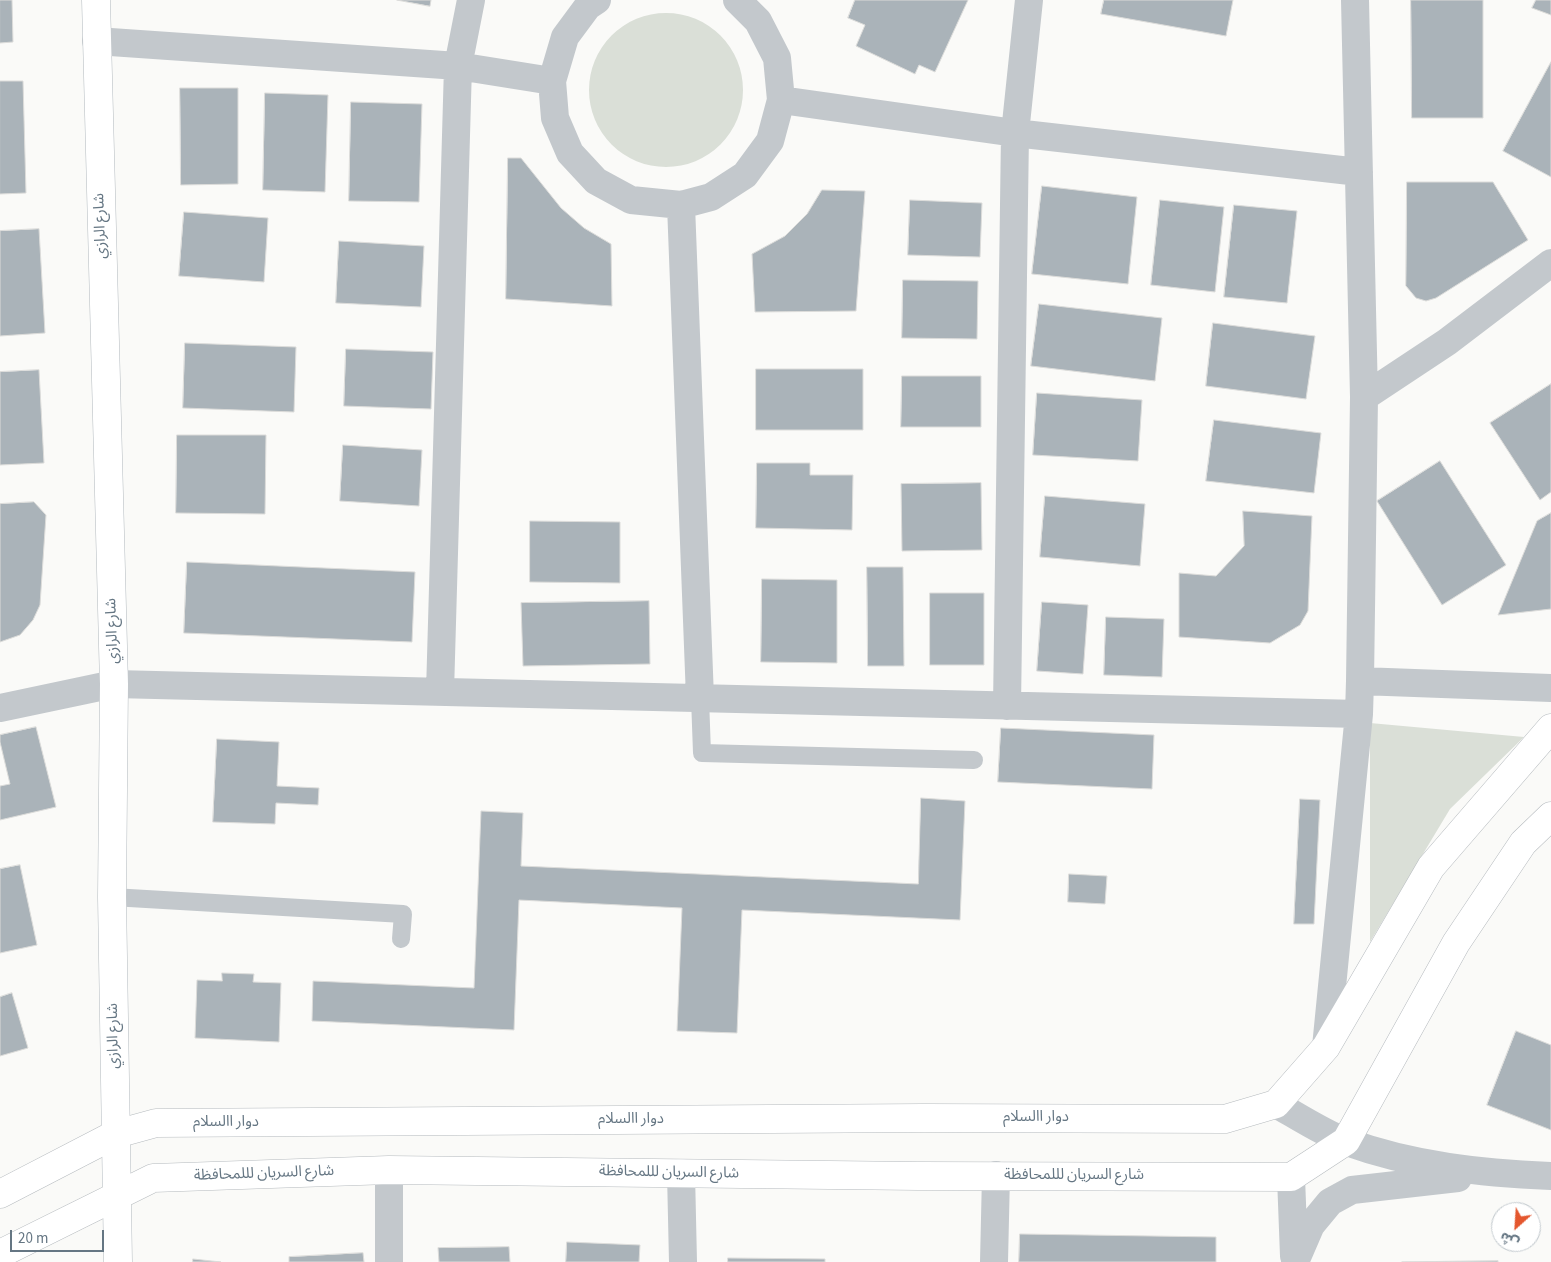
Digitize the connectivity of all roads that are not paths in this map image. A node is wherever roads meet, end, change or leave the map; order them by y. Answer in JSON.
{"nodes":[{"id":1,"x":96,"y":0,"type":"edge"},
{"id":2,"x":470,"y":0,"type":"edge"},
{"id":3,"x":597,"y":0,"type":"edge"},
{"id":4,"x":737,"y":0,"type":"edge"},
{"id":5,"x":1029,"y":0,"type":"edge"},
{"id":6,"x":1355,"y":0,"type":"edge"},
{"id":7,"x":96,"y":41,"type":"junction"},
{"id":8,"x":458,"y":66,"type":"junction"},
{"id":9,"x":552,"y":80,"type":"junction"},
{"id":10,"x":781,"y":100,"type":"junction"},
{"id":11,"x":1016,"y":133,"type":"junction"},
{"id":12,"x":1359,"y":172,"type":"junction"},
{"id":13,"x":681,"y":205,"type":"junction"},
{"id":14,"x":1551,"y":263,"type":"edge"},
{"id":15,"x":1364,"y":397,"type":"junction"},
{"id":16,"x":1360,"y":681,"type":"junction"},
{"id":17,"x":114,"y":684,"type":"junction"},
{"id":18,"x":1551,"y":688,"type":"edge"},
{"id":19,"x":440,"y":692,"type":"junction"},
{"id":20,"x":700,"y":698,"type":"junction"},
{"id":21,"x":1007,"y":706,"type":"junction"},
{"id":22,"x":0,"y":708,"type":"edge"},
{"id":23,"x":1358,"y":714,"type":"junction"},
{"id":24,"x":1551,"y":728,"type":"edge"},
{"id":25,"x":974,"y":760,"type":"dead end"},
{"id":26,"x":1551,"y":816,"type":"edge"},
{"id":27,"x":112,"y":897,"type":"junction"},
{"id":28,"x":401,"y":939,"type":"dead end"},
{"id":29,"x":1326,"y":1046,"type":"junction"},
{"id":30,"x":1276,"y":1104,"type":"junction"},
{"id":31,"x":116,"y":1134,"type":"junction"},
{"id":32,"x":1346,"y":1141,"type":"junction"},
{"id":33,"x":389,"y":1170,"type":"junction"},
{"id":34,"x":681,"y":1173,"type":"junction"},
{"id":35,"x":1494,"y":1174,"type":"junction"},
{"id":36,"x":996,"y":1175,"type":"junction"},
{"id":37,"x":1551,"y":1176,"type":"edge"},
{"id":38,"x":1291,"y":1178,"type":"junction"},
{"id":39,"x":0,"y":1194,"type":"edge"},
{"id":40,"x":117,"y":1196,"type":"junction"},
{"id":41,"x":0,"y":1254,"type":"edge"},
{"id":42,"x":118,"y":1262,"type":"edge"},
{"id":43,"x":389,"y":1262,"type":"edge"},
{"id":44,"x":682,"y":1262,"type":"edge"},
{"id":45,"x":994,"y":1262,"type":"edge"},
{"id":46,"x":1294,"y":1262,"type":"edge"}],
"edges":[{"from":1,"to":7,"type":"main road","name":"شارع الرازي"},
{"from":2,"to":8,"type":"street"},
{"from":3,"to":9,"type":"street"},
{"from":4,"to":10,"type":"street"},
{"from":5,"to":11,"type":"street"},
{"from":6,"to":12,"type":"street"},
{"from":7,"to":8,"type":"street"},
{"from":7,"to":17,"type":"main road","name":"شارع الرازي"},
{"from":8,"to":9,"type":"street"},
{"from":8,"to":19,"type":"street"},
{"from":9,"to":13,"type":"street"},
{"from":10,"to":11,"type":"street"},
{"from":10,"to":13,"type":"street"},
{"from":11,"to":12,"type":"street"},
{"from":11,"to":21,"type":"street"},
{"from":12,"to":15,"type":"street"},
{"from":13,"to":20,"type":"street"},
{"from":14,"to":15,"type":"street"},
{"from":15,"to":16,"type":"street"},
{"from":16,"to":18,"type":"street"},
{"from":16,"to":23,"type":"street"},
{"from":17,"to":19,"type":"street"},
{"from":17,"to":22,"type":"street"},
{"from":17,"to":27,"type":"main road","name":"شارع الرازي"},
{"from":19,"to":20,"type":"street"},
{"from":20,"to":21,"type":"street"},
{"from":20,"to":25,"type":"lane"},
{"from":21,"to":23,"type":"street"},
{"from":23,"to":29,"type":"street"},
{"from":24,"to":29,"type":"main road"},
{"from":26,"to":32,"type":"main road"},
{"from":27,"to":28,"type":"lane"},
{"from":27,"to":31,"type":"main road","name":"شارع الرازي"},
{"from":29,"to":30,"type":"main road"},
{"from":30,"to":31,"type":"main road","name":"دوار االسلام"},
{"from":30,"to":32,"type":"street"},
{"from":31,"to":39,"type":"main road","name":"دوار االسلام"},
{"from":31,"to":40,"type":"main road","name":"شارع الرازي"},
{"from":32,"to":35,"type":"street"},
{"from":32,"to":38,"type":"main road"},
{"from":33,"to":34,"type":"main road","name":"شارع السريان لللمحافظة"},
{"from":33,"to":40,"type":"main road","name":"شارع السريان لللمحافظة"},
{"from":33,"to":43,"type":"street"},
{"from":34,"to":36,"type":"main road","name":"شارع السريان لللمحافظة"},
{"from":34,"to":44,"type":"street"},
{"from":35,"to":37,"type":"street"},
{"from":35,"to":46,"type":"street"},
{"from":36,"to":38,"type":"main road","name":"شارع السريان لللمحافظة"},
{"from":36,"to":45,"type":"street"},
{"from":38,"to":46,"type":"street"},
{"from":40,"to":41,"type":"main road","name":"شارع السريان لللمحافظة"},
{"from":40,"to":42,"type":"main road","name":"شارع الرازي"}]}
